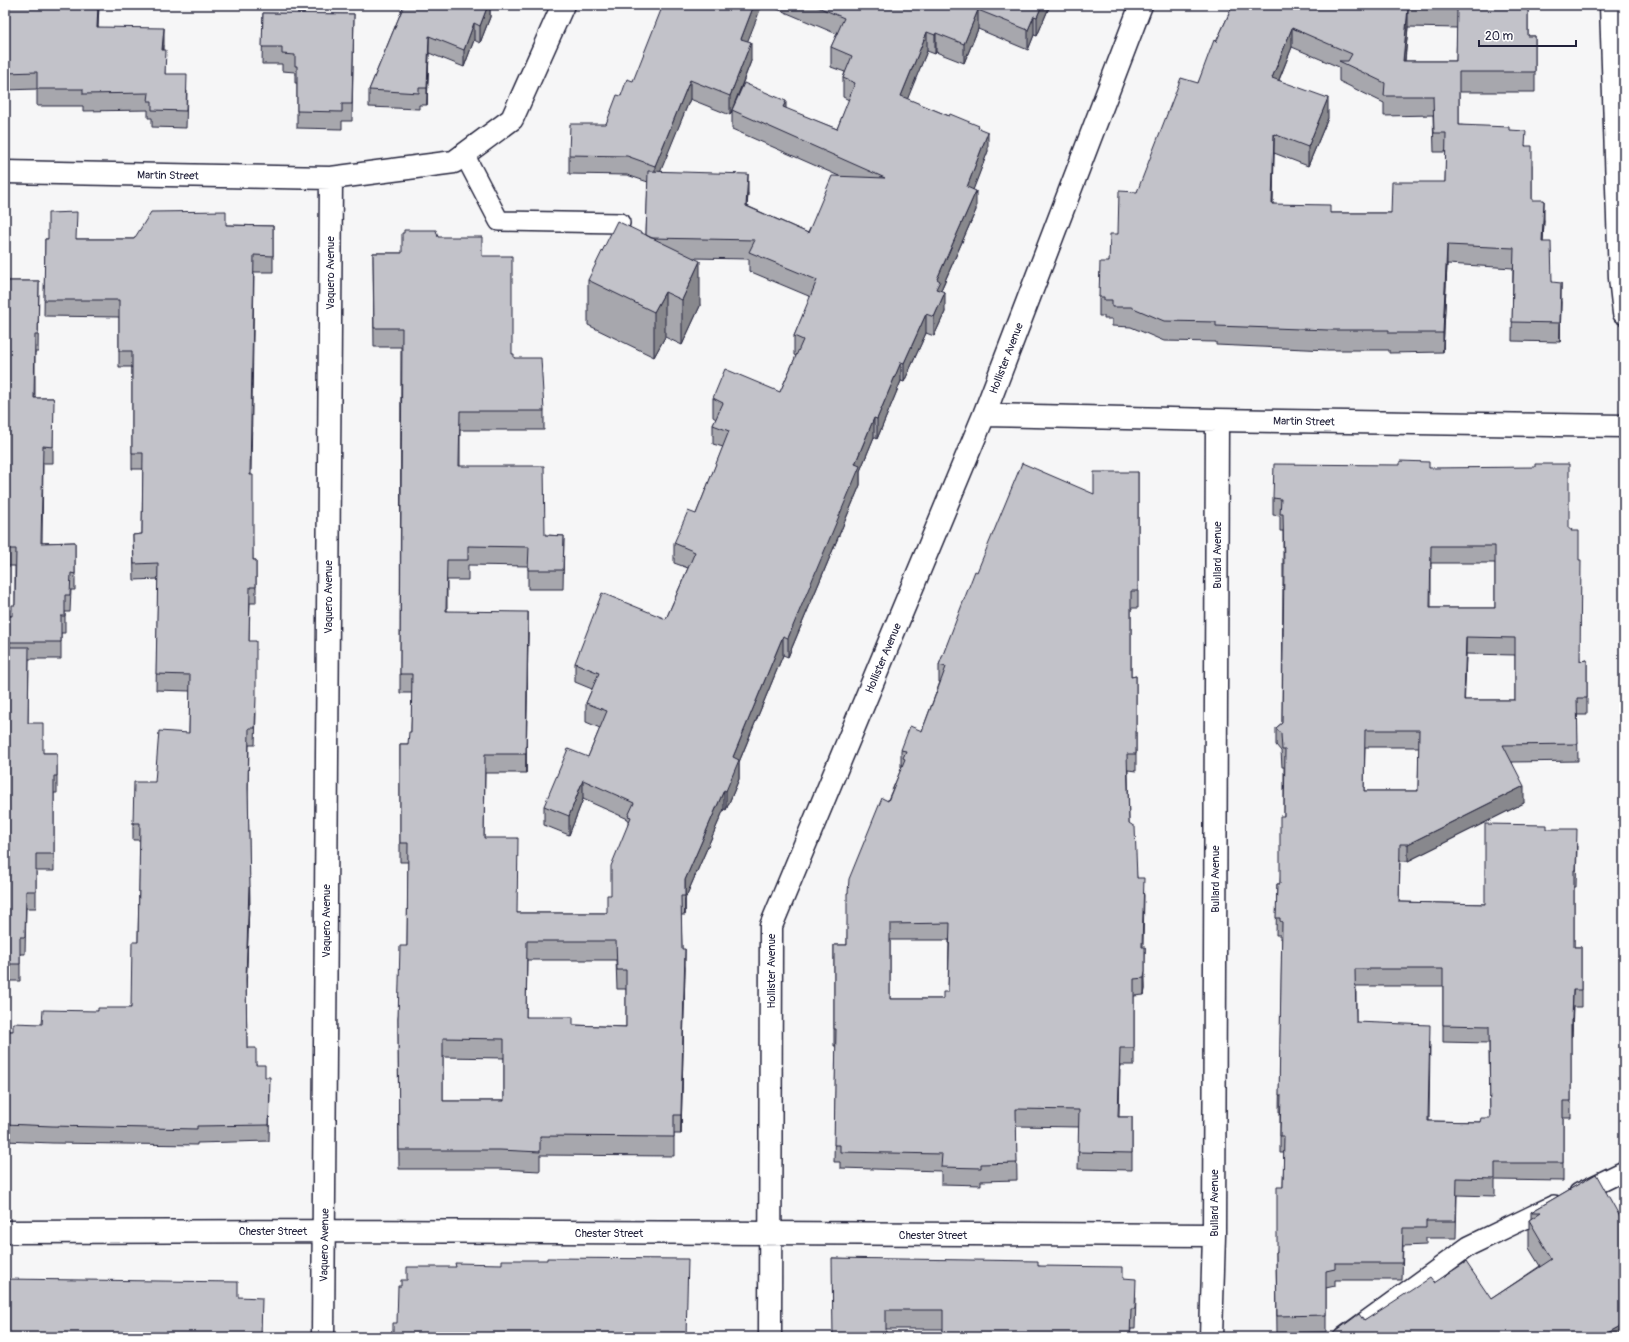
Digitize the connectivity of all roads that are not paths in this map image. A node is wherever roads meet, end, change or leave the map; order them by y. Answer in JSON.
{"nodes":[{"id":1,"x":563,"y":5,"type":"edge"},
{"id":2,"x":1141,"y":5,"type":"edge"},
{"id":3,"x":1611,"y":5,"type":"edge"},
{"id":4,"x":464,"y":154,"type":"junction"},
{"id":5,"x":5,"y":172,"type":"edge"},
{"id":6,"x":331,"y":178,"type":"junction"},
{"id":7,"x":620,"y":223,"type":"edge"},
{"id":8,"x":1624,"y":313,"type":"edge"},
{"id":9,"x":984,"y":414,"type":"junction"},
{"id":10,"x":1217,"y":420,"type":"junction"},
{"id":11,"x":1624,"y":426,"type":"edge"},
{"id":12,"x":1624,"y":1171,"type":"edge"},
{"id":13,"x":324,"y":1231,"type":"junction"},
{"id":14,"x":5,"y":1232,"type":"edge"},
{"id":15,"x":771,"y":1235,"type":"junction"},
{"id":16,"x":1214,"y":1235,"type":"junction"},
{"id":17,"x":323,"y":1337,"type":"edge"},
{"id":18,"x":770,"y":1337,"type":"edge"},
{"id":19,"x":1211,"y":1337,"type":"edge"},
{"id":20,"x":1344,"y":1337,"type":"edge"}],
"edges":[{"from":1,"to":4,"type":"street"},
{"from":2,"to":9,"type":"street","name":"Hollister Avenue"},
{"from":3,"to":8,"type":"street"},
{"from":4,"to":6,"type":"street"},
{"from":4,"to":7,"type":"lane"},
{"from":5,"to":6,"type":"street","name":"Martin Street"},
{"from":6,"to":13,"type":"street","name":"Vaquero Avenue"},
{"from":9,"to":10,"type":"street","name":"Martin Street"},
{"from":9,"to":15,"type":"street","name":"Hollister Avenue"},
{"from":10,"to":11,"type":"street","name":"Martin Street"},
{"from":10,"to":16,"type":"street","name":"Bullard Avenue"},
{"from":12,"to":20,"type":"lane"},
{"from":13,"to":14,"type":"street","name":"Chester Street"},
{"from":13,"to":15,"type":"street","name":"Chester Street"},
{"from":13,"to":17,"type":"street","name":"Vaquero Avenue"},
{"from":15,"to":16,"type":"street","name":"Chester Street"},
{"from":15,"to":18,"type":"street","name":"Hollister Avenue"},
{"from":16,"to":19,"type":"street","name":"Bullard Avenue"}]}
